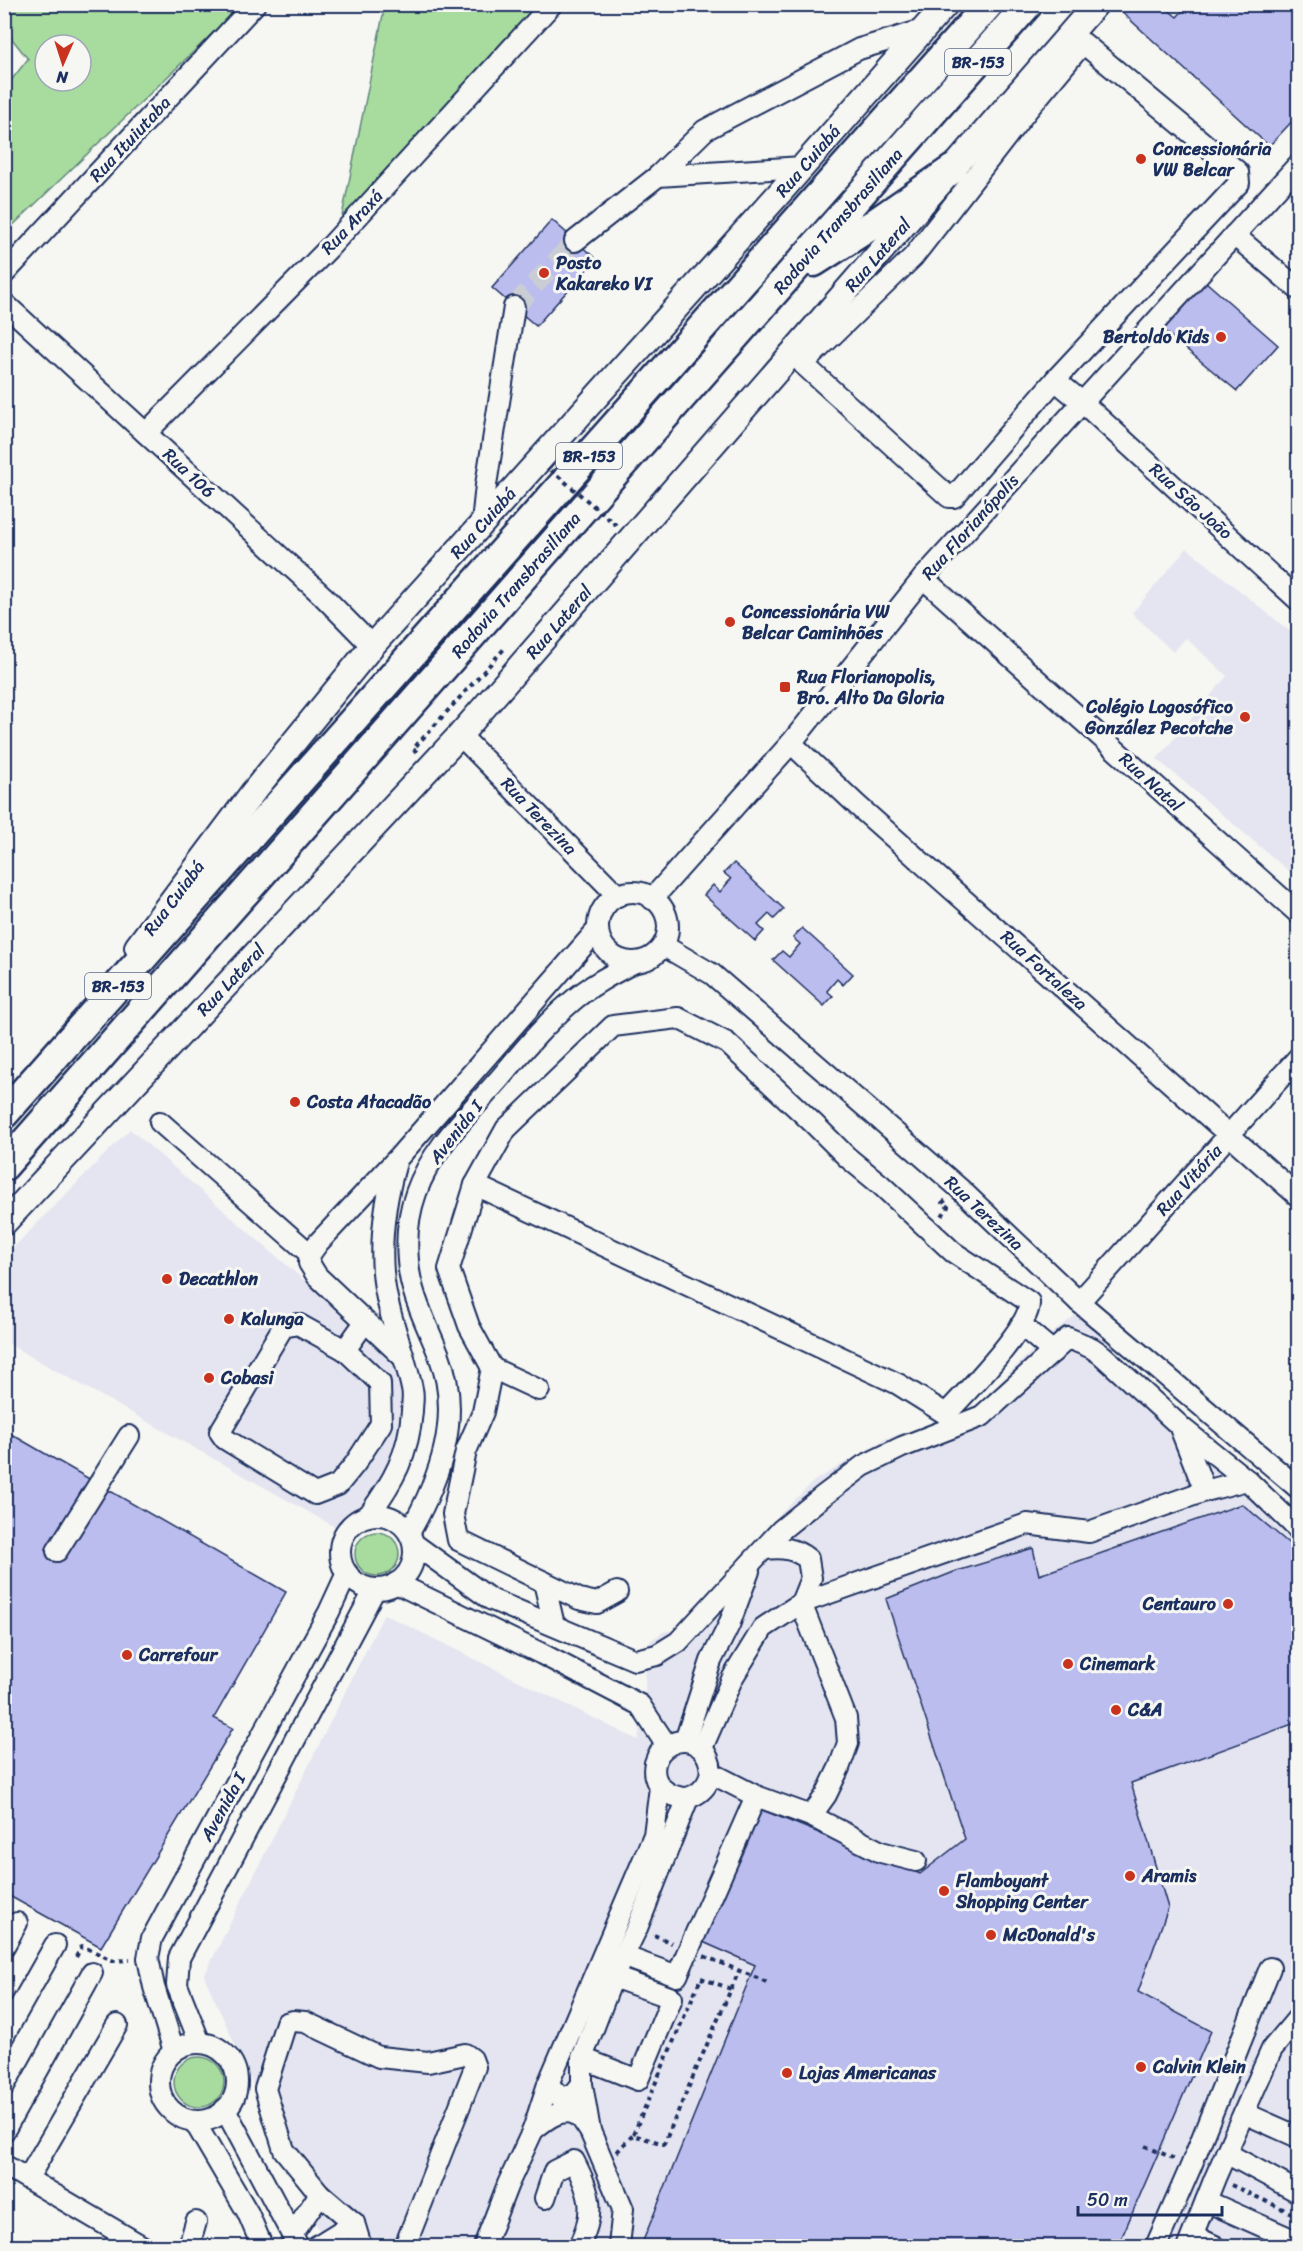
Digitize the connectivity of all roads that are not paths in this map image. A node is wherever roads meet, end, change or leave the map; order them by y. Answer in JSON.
{"nodes":[{"id":1,"x":255,"y":4,"type":"edge"},
{"id":2,"x":552,"y":4,"type":"edge"},
{"id":3,"x":946,"y":4,"type":"edge"},
{"id":4,"x":989,"y":4,"type":"edge"},
{"id":5,"x":1028,"y":4,"type":"edge"},
{"id":6,"x":1096,"y":4,"type":"edge"},
{"id":7,"x":926,"y":29,"type":"junction"},
{"id":8,"x":1299,"y":165,"type":"edge"},
{"id":9,"x":802,"y":167,"type":"junction"},
{"id":10,"x":953,"y":169,"type":"junction"},
{"id":11,"x":658,"y":176,"type":"junction"},
{"id":12,"x":1234,"y":235,"type":"junction"},
{"id":13,"x":575,"y":241,"type":"tunnel mouth"},
{"id":14,"x":4,"y":274,"type":"edge"},
{"id":15,"x":784,"y":281,"type":"junction"},
{"id":16,"x":1299,"y":289,"type":"edge"},
{"id":17,"x":4,"y":303,"type":"edge"},
{"id":18,"x":514,"y":307,"type":"tunnel mouth"},
{"id":19,"x":1055,"y":380,"type":"junction"},
{"id":20,"x":1083,"y":402,"type":"junction"},
{"id":21,"x":146,"y":433,"type":"junction"},
{"id":22,"x":482,"y":523,"type":"junction"},
{"id":23,"x":923,"y":578,"type":"junction"},
{"id":24,"x":1299,"y":600,"type":"edge"},
{"id":25,"x":372,"y":646,"type":"junction"},
{"id":26,"x":460,"y":735,"type":"junction"},
{"id":27,"x":791,"y":743,"type":"junction"},
{"id":28,"x":618,"y":896,"type":"junction"},
{"id":29,"x":652,"y":898,"type":"junction"},
{"id":30,"x":1299,"y":914,"type":"edge"},
{"id":31,"x":598,"y":929,"type":"junction"},
{"id":32,"x":664,"y":946,"type":"junction"},
{"id":33,"x":635,"y":963,"type":"junction"},
{"id":34,"x":1299,"y":1058,"type":"edge"},
{"id":35,"x":49,"y":1065,"type":"junction"},
{"id":36,"x":4,"y":1114,"type":"edge"},
{"id":37,"x":160,"y":1122,"type":"dead end"},
{"id":38,"x":1230,"y":1135,"type":"junction"},
{"id":39,"x":397,"y":1159,"type":"junction"},
{"id":40,"x":4,"y":1166,"type":"edge"},
{"id":41,"x":475,"y":1185,"type":"junction"},
{"id":42,"x":1299,"y":1196,"type":"edge"},
{"id":43,"x":4,"y":1223,"type":"edge"},
{"id":44,"x":310,"y":1254,"type":"junction"},
{"id":45,"x":1079,"y":1302,"type":"junction"},
{"id":46,"x":365,"y":1322,"type":"junction"},
{"id":47,"x":1021,"y":1325,"type":"junction"},
{"id":48,"x":345,"y":1350,"type":"junction"},
{"id":49,"x":1053,"y":1352,"type":"junction"},
{"id":50,"x":404,"y":1358,"type":"junction"},
{"id":51,"x":492,"y":1368,"type":"junction"},
{"id":52,"x":539,"y":1390,"type":"dead end"},
{"id":53,"x":949,"y":1421,"type":"junction"},
{"id":54,"x":1179,"y":1425,"type":"junction"},
{"id":55,"x":129,"y":1436,"type":"dead end"},
{"id":56,"x":1247,"y":1480,"type":"junction"},
{"id":57,"x":1299,"y":1488,"type":"edge"},
{"id":58,"x":1205,"y":1491,"type":"junction"},
{"id":59,"x":368,"y":1516,"type":"junction"},
{"id":60,"x":1299,"y":1529,"type":"edge"},
{"id":61,"x":412,"y":1539,"type":"junction"},
{"id":62,"x":57,"y":1551,"type":"dead end"},
{"id":63,"x":758,"y":1556,"type":"junction"},
{"id":64,"x":347,"y":1573,"type":"junction"},
{"id":65,"x":544,"y":1581,"type":"junction"},
{"id":66,"x":396,"y":1583,"type":"junction"},
{"id":67,"x":375,"y":1588,"type":"junction"},
{"id":68,"x":618,"y":1592,"type":"dead end"},
{"id":69,"x":801,"y":1603,"type":"junction"},
{"id":70,"x":554,"y":1625,"type":"junction"},
{"id":71,"x":685,"y":1745,"type":"junction"},
{"id":72,"x":711,"y":1773,"type":"junction"},
{"id":73,"x":660,"y":1787,"type":"junction"},
{"id":74,"x":756,"y":1796,"type":"junction"},
{"id":75,"x":688,"y":1798,"type":"junction"},
{"id":76,"x":811,"y":1816,"type":"junction"},
{"id":77,"x":916,"y":1861,"type":"dead end"},
{"id":78,"x":17,"y":1923,"type":"dead end"},
{"id":79,"x":55,"y":1945,"type":"dead end"},
{"id":80,"x":4,"y":1946,"type":"edge"},
{"id":81,"x":623,"y":1956,"type":"junction"},
{"id":82,"x":1270,"y":1968,"type":"dead end"},
{"id":83,"x":92,"y":1973,"type":"dead end"},
{"id":84,"x":613,"y":1977,"type":"junction"},
{"id":85,"x":1299,"y":2018,"type":"edge"},
{"id":86,"x":117,"y":2025,"type":"dead end"},
{"id":87,"x":4,"y":2035,"type":"edge"},
{"id":88,"x":200,"y":2043,"type":"junction"},
{"id":89,"x":174,"y":2050,"type":"junction"},
{"id":90,"x":582,"y":2058,"type":"junction"},
{"id":91,"x":548,"y":2084,"type":"junction"},
{"id":92,"x":582,"y":2084,"type":"junction"},
{"id":93,"x":225,"y":2109,"type":"junction"},
{"id":94,"x":1244,"y":2113,"type":"junction"},
{"id":95,"x":194,"y":2121,"type":"junction"},
{"id":96,"x":533,"y":2130,"type":"junction"},
{"id":97,"x":4,"y":2131,"type":"edge"},
{"id":98,"x":590,"y":2131,"type":"junction"},
{"id":99,"x":1299,"y":2137,"type":"edge"},
{"id":100,"x":1226,"y":2153,"type":"junction"},
{"id":101,"x":4,"y":2165,"type":"edge"},
{"id":102,"x":28,"y":2178,"type":"junction"},
{"id":103,"x":1299,"y":2192,"type":"edge"},
{"id":104,"x":320,"y":2194,"type":"junction"},
{"id":105,"x":545,"y":2198,"type":"dead end"},
{"id":106,"x":1206,"y":2201,"type":"junction"},
{"id":107,"x":196,"y":2222,"type":"dead end"},
{"id":108,"x":354,"y":2223,"type":"junction"},
{"id":109,"x":120,"y":2240,"type":"edge"},
{"id":110,"x":295,"y":2241,"type":"edge"},
{"id":111,"x":1190,"y":2241,"type":"edge"},
{"id":112,"x":1299,"y":2242,"type":"edge"},
{"id":113,"x":142,"y":2247,"type":"edge"},
{"id":114,"x":189,"y":2247,"type":"edge"},
{"id":115,"x":262,"y":2247,"type":"edge"},
{"id":116,"x":317,"y":2247,"type":"edge"},
{"id":117,"x":361,"y":2247,"type":"edge"},
{"id":118,"x":405,"y":2247,"type":"edge"},
{"id":119,"x":484,"y":2247,"type":"edge"},
{"id":120,"x":579,"y":2247,"type":"edge"},
{"id":121,"x":619,"y":2247,"type":"edge"},
{"id":122,"x":1156,"y":2247,"type":"edge"},
{"id":123,"x":1215,"y":2247,"type":"edge"}],
"edges":[{"from":1,"to":14,"type":"street","name":"Rua Ituiutaba"},
{"from":2,"to":21,"type":"street","name":"Rua Araxá"},
{"from":3,"to":7,"type":"main road","name":"Rua Cuiabá"},
{"from":4,"to":35,"type":"highway","name":"Rodovia Transbrasiliana","number":"BR-153"},
{"from":5,"to":15,"type":"highway","name":"Rodovia Transbrasiliana","number":"BR-153"},
{"from":6,"to":10,"type":"main road","name":"Rua Lateral"},
{"from":7,"to":9,"type":"main road","name":"Rua Cuiabá"},
{"from":7,"to":11,"type":"street"},
{"from":8,"to":12,"type":"street","name":"Rua Florianópolis"},
{"from":9,"to":11,"type":"street"},
{"from":9,"to":22,"type":"main road","name":"Rua Cuiabá"},
{"from":10,"to":15,"type":"highway"},
{"from":10,"to":26,"type":"main road","name":"Rua Lateral"},
{"from":11,"to":13,"type":"street"},
{"from":12,"to":16,"type":"street"},
{"from":12,"to":20,"type":"street","name":"Rua Florianópolis"},
{"from":15,"to":40,"type":"highway","name":"Rodovia Transbrasiliana","number":"BR-153"},
{"from":17,"to":21,"type":"street","name":"Rua 106"},
{"from":18,"to":22,"type":"street"},
{"from":19,"to":19,"type":"street"},
{"from":19,"to":20,"type":"street","name":"Rua São João"},
{"from":20,"to":23,"type":"street","name":"Rua Florianópolis"},
{"from":20,"to":24,"type":"street","name":"Rua São João"},
{"from":21,"to":25,"type":"street","name":"Rua 106"},
{"from":22,"to":25,"type":"main road","name":"Rua Cuiabá"},
{"from":23,"to":27,"type":"street","name":"Rua Florianópolis"},
{"from":23,"to":30,"type":"street","name":"Rua Natal"},
{"from":25,"to":35,"type":"main road","name":"Rua Cuiabá"},
{"from":26,"to":28,"type":"street","name":"Rua Terezina"},
{"from":26,"to":43,"type":"main road","name":"Rua Lateral"},
{"from":27,"to":29,"type":"street","name":"Rua Florianópolis"},
{"from":27,"to":38,"type":"street","name":"Rua Fortaleza"},
{"from":28,"to":29,"type":"street"},
{"from":28,"to":31,"type":"street"},
{"from":29,"to":32,"type":"street"},
{"from":31,"to":33,"type":"street"},
{"from":31,"to":39,"type":"street","name":"Avenida I"},
{"from":32,"to":33,"type":"street"},
{"from":32,"to":45,"type":"street","name":"Rua Terezina"},
{"from":33,"to":61,"type":"street","name":"Avenida I"},
{"from":34,"to":38,"type":"street","name":"Rua Vitória"},
{"from":35,"to":36,"type":"highway","name":"Rodovia Transbrasiliana","number":"BR-153"},
{"from":37,"to":44,"type":"street"},
{"from":38,"to":42,"type":"street","name":"Rua Fortaleza"},
{"from":38,"to":45,"type":"street","name":"Rua Vitória"},
{"from":39,"to":44,"type":"street"},
{"from":39,"to":50,"type":"street","name":"Avenida I"},
{"from":41,"to":47,"type":"street"},
{"from":41,"to":51,"type":"street"},
{"from":41,"to":53,"type":"street"},
{"from":44,"to":46,"type":"street"},
{"from":45,"to":57,"type":"street","name":"Rua Terezina"},
{"from":46,"to":48,"type":"street"},
{"from":46,"to":50,"type":"street"},
{"from":47,"to":49,"type":"street"},
{"from":47,"to":53,"type":"street"},
{"from":48,"to":48,"type":"street"},
{"from":49,"to":53,"type":"street"},
{"from":49,"to":54,"type":"street"},
{"from":50,"to":59,"type":"street","name":"Avenida I"},
{"from":51,"to":52,"type":"street"},
{"from":51,"to":65,"type":"street"},
{"from":53,"to":63,"type":"street"},
{"from":54,"to":56,"type":"street"},
{"from":54,"to":58,"type":"street"},
{"from":55,"to":62,"type":"street"},
{"from":56,"to":58,"type":"street"},
{"from":56,"to":60,"type":"street"},
{"from":58,"to":69,"type":"street"},
{"from":59,"to":61,"type":"street"},
{"from":59,"to":64,"type":"street"},
{"from":61,"to":66,"type":"street"},
{"from":61,"to":70,"type":"street"},
{"from":63,"to":69,"type":"street"},
{"from":63,"to":70,"type":"street"},
{"from":63,"to":71,"type":"street"},
{"from":64,"to":67,"type":"street"},
{"from":64,"to":89,"type":"street","name":"Avenida I"},
{"from":65,"to":68,"type":"street"},
{"from":65,"to":70,"type":"street"},
{"from":66,"to":67,"type":"street"},
{"from":66,"to":71,"type":"street"},
{"from":67,"to":88,"type":"street","name":"Avenida I"},
{"from":69,"to":71,"type":"street"},
{"from":69,"to":76,"type":"street"},
{"from":71,"to":72,"type":"street"},
{"from":71,"to":73,"type":"street"},
{"from":72,"to":74,"type":"street"},
{"from":72,"to":75,"type":"street"},
{"from":73,"to":75,"type":"street"},
{"from":73,"to":91,"type":"street"},
{"from":74,"to":76,"type":"street"},
{"from":74,"to":81,"type":"street"},
{"from":75,"to":81,"type":"street"},
{"from":76,"to":77,"type":"street"},
{"from":78,"to":80,"type":"street"},
{"from":79,"to":87,"type":"street"},
{"from":81,"to":84,"type":"street"},
{"from":82,"to":122,"type":"street"},
{"from":83,"to":97,"type":"street"},
{"from":84,"to":90,"type":"street"},
{"from":84,"to":90,"type":"street"},
{"from":85,"to":94,"type":"street"},
{"from":86,"to":102,"type":"street"},
{"from":88,"to":89,"type":"street"},
{"from":88,"to":93,"type":"street"},
{"from":89,"to":95,"type":"street"},
{"from":90,"to":92,"type":"street"},
{"from":91,"to":92,"type":"street"},
{"from":91,"to":96,"type":"street"},
{"from":92,"to":98,"type":"street"},
{"from":93,"to":95,"type":"street"},
{"from":93,"to":110,"type":"street"},
{"from":94,"to":99,"type":"street"},
{"from":94,"to":100,"type":"street"},
{"from":95,"to":115,"type":"street"},
{"from":96,"to":98,"type":"street"},
{"from":96,"to":119,"type":"street"},
{"from":98,"to":121,"type":"street"},
{"from":100,"to":103,"type":"street"},
{"from":100,"to":106,"type":"street"},
{"from":101,"to":102,"type":"street"},
{"from":102,"to":109,"type":"street"},
{"from":104,"to":108,"type":"street"},
{"from":104,"to":110,"type":"street"},
{"from":104,"to":118,"type":"street"},
{"from":105,"to":120,"type":"street"},
{"from":106,"to":111,"type":"street"},
{"from":106,"to":112,"type":"street"},
{"from":107,"to":114,"type":"street"},
{"from":108,"to":116,"type":"street"},
{"from":108,"to":117,"type":"street"},
{"from":109,"to":113,"type":"street"},
{"from":111,"to":123,"type":"street"}]}
